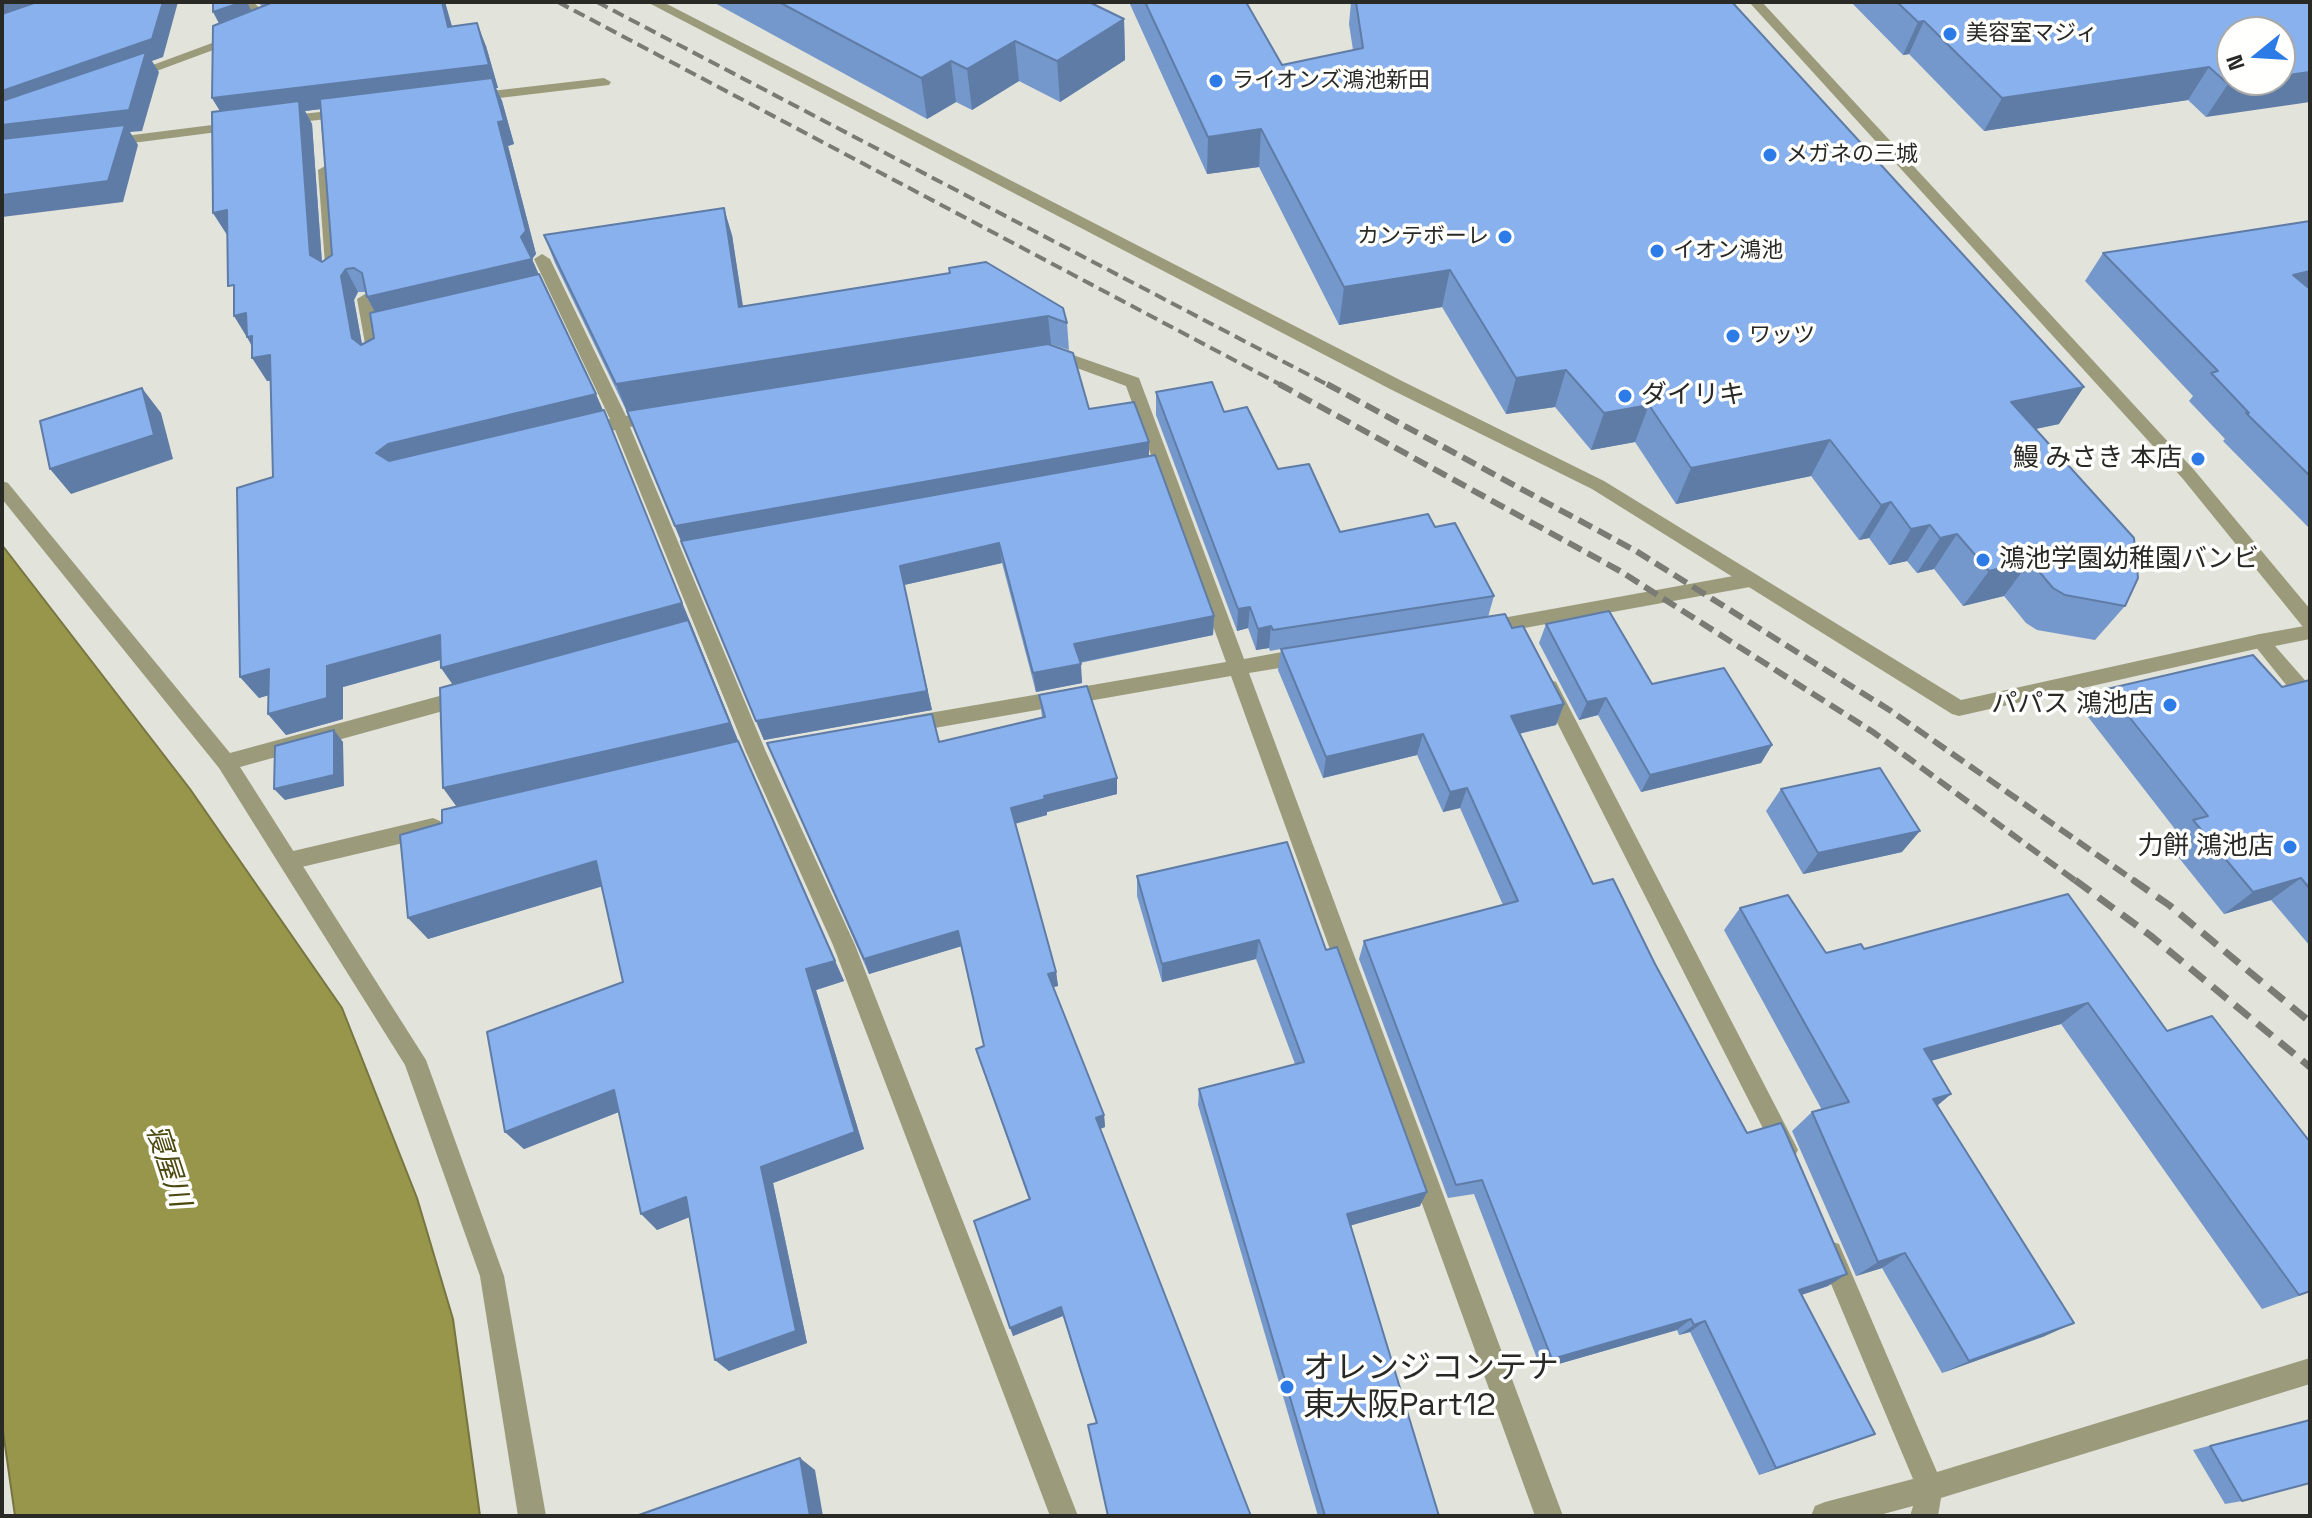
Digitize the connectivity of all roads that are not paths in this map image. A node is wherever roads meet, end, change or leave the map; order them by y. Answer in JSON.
{"nodes":[{"id":1,"x":245,"y":2,"type":"edge"},
{"id":2,"x":653,"y":2,"type":"edge"},
{"id":3,"x":1755,"y":2,"type":"edge"},
{"id":4,"x":258,"y":31,"type":"edge"},
{"id":5,"x":243,"y":37,"type":"edge"},
{"id":6,"x":122,"y":79,"type":"edge"},
{"id":7,"x":604,"y":82,"type":"dead end"},
{"id":8,"x":462,"y":99,"type":"edge"},
{"id":9,"x":368,"y":110,"type":"edge"},
{"id":10,"x":275,"y":121,"type":"edge"},
{"id":11,"x":245,"y":125,"type":"edge"},
{"id":12,"x":93,"y":144,"type":"edge"},
{"id":13,"x":324,"y":160,"type":"edge"},
{"id":14,"x":542,"y":259,"type":"dead end"},
{"id":15,"x":334,"y":278,"type":"edge"},
{"id":16,"x":365,"y":299,"type":"edge"},
{"id":17,"x":1035,"y":355,"type":"edge"},
{"id":18,"x":376,"y":360,"type":"edge"},
{"id":19,"x":681,"y":412,"type":"edge"},
{"id":20,"x":620,"y":422,"type":"junction"},
{"id":21,"x":562,"y":436,"type":"edge"},
{"id":22,"x":2,"y":487,"type":"edge"},
{"id":23,"x":1750,"y":580,"type":"junction"},
{"id":24,"x":2310,"y":622,"type":"edge"},
{"id":25,"x":1470,"y":630,"type":"edge"},
{"id":26,"x":2310,"y":632,"type":"edge"},
{"id":27,"x":2260,"y":641,"type":"junction"},
{"id":28,"x":1317,"y":654,"type":"edge"},
{"id":29,"x":1537,"y":665,"type":"edge"},
{"id":30,"x":1240,"y":666,"type":"junction"},
{"id":31,"x":480,"y":692,"type":"edge"},
{"id":32,"x":2310,"y":700,"type":"edge"},
{"id":33,"x":881,"y":730,"type":"edge"},
{"id":34,"x":226,"y":762,"type":"junction"},
{"id":35,"x":460,"y":821,"type":"edge"},
{"id":36,"x":289,"y":861,"type":"junction"},
{"id":37,"x":1793,"y":1166,"type":"edge"},
{"id":38,"x":1824,"y":1239,"type":"edge"},
{"id":39,"x":2310,"y":1371,"type":"edge"},
{"id":40,"x":1930,"y":1488,"type":"junction"},
{"id":41,"x":532,"y":1516,"type":"edge"},
{"id":42,"x":1064,"y":1516,"type":"edge"},
{"id":43,"x":1549,"y":1516,"type":"edge"},
{"id":44,"x":1825,"y":1516,"type":"edge"},
{"id":45,"x":1924,"y":1516,"type":"edge"}],
"edges":[{"from":1,"to":4,"type":"street"},
{"from":2,"to":23,"type":"street"},
{"from":3,"to":24,"type":"street"},
{"from":5,"to":6,"type":"street"},
{"from":7,"to":8,"type":"street"},
{"from":9,"to":10,"type":"street"},
{"from":11,"to":12,"type":"street"},
{"from":13,"to":15,"type":"street"},
{"from":14,"to":20,"type":"street"},
{"from":16,"to":18,"type":"street"},
{"from":17,"to":30,"type":"street"},
{"from":19,"to":20,"type":"street"},
{"from":20,"to":21,"type":"street"},
{"from":20,"to":42,"type":"street"},
{"from":22,"to":34,"type":"street"},
{"from":23,"to":25,"type":"street"},
{"from":23,"to":27,"type":"street"},
{"from":26,"to":27,"type":"street"},
{"from":27,"to":32,"type":"street"},
{"from":28,"to":30,"type":"street"},
{"from":29,"to":37,"type":"street"},
{"from":30,"to":33,"type":"street"},
{"from":30,"to":43,"type":"street"},
{"from":31,"to":34,"type":"street"},
{"from":34,"to":36,"type":"street"},
{"from":35,"to":36,"type":"street"},
{"from":36,"to":41,"type":"street"},
{"from":38,"to":40,"type":"street"},
{"from":39,"to":40,"type":"street"},
{"from":40,"to":44,"type":"street"},
{"from":40,"to":45,"type":"street"}]}
